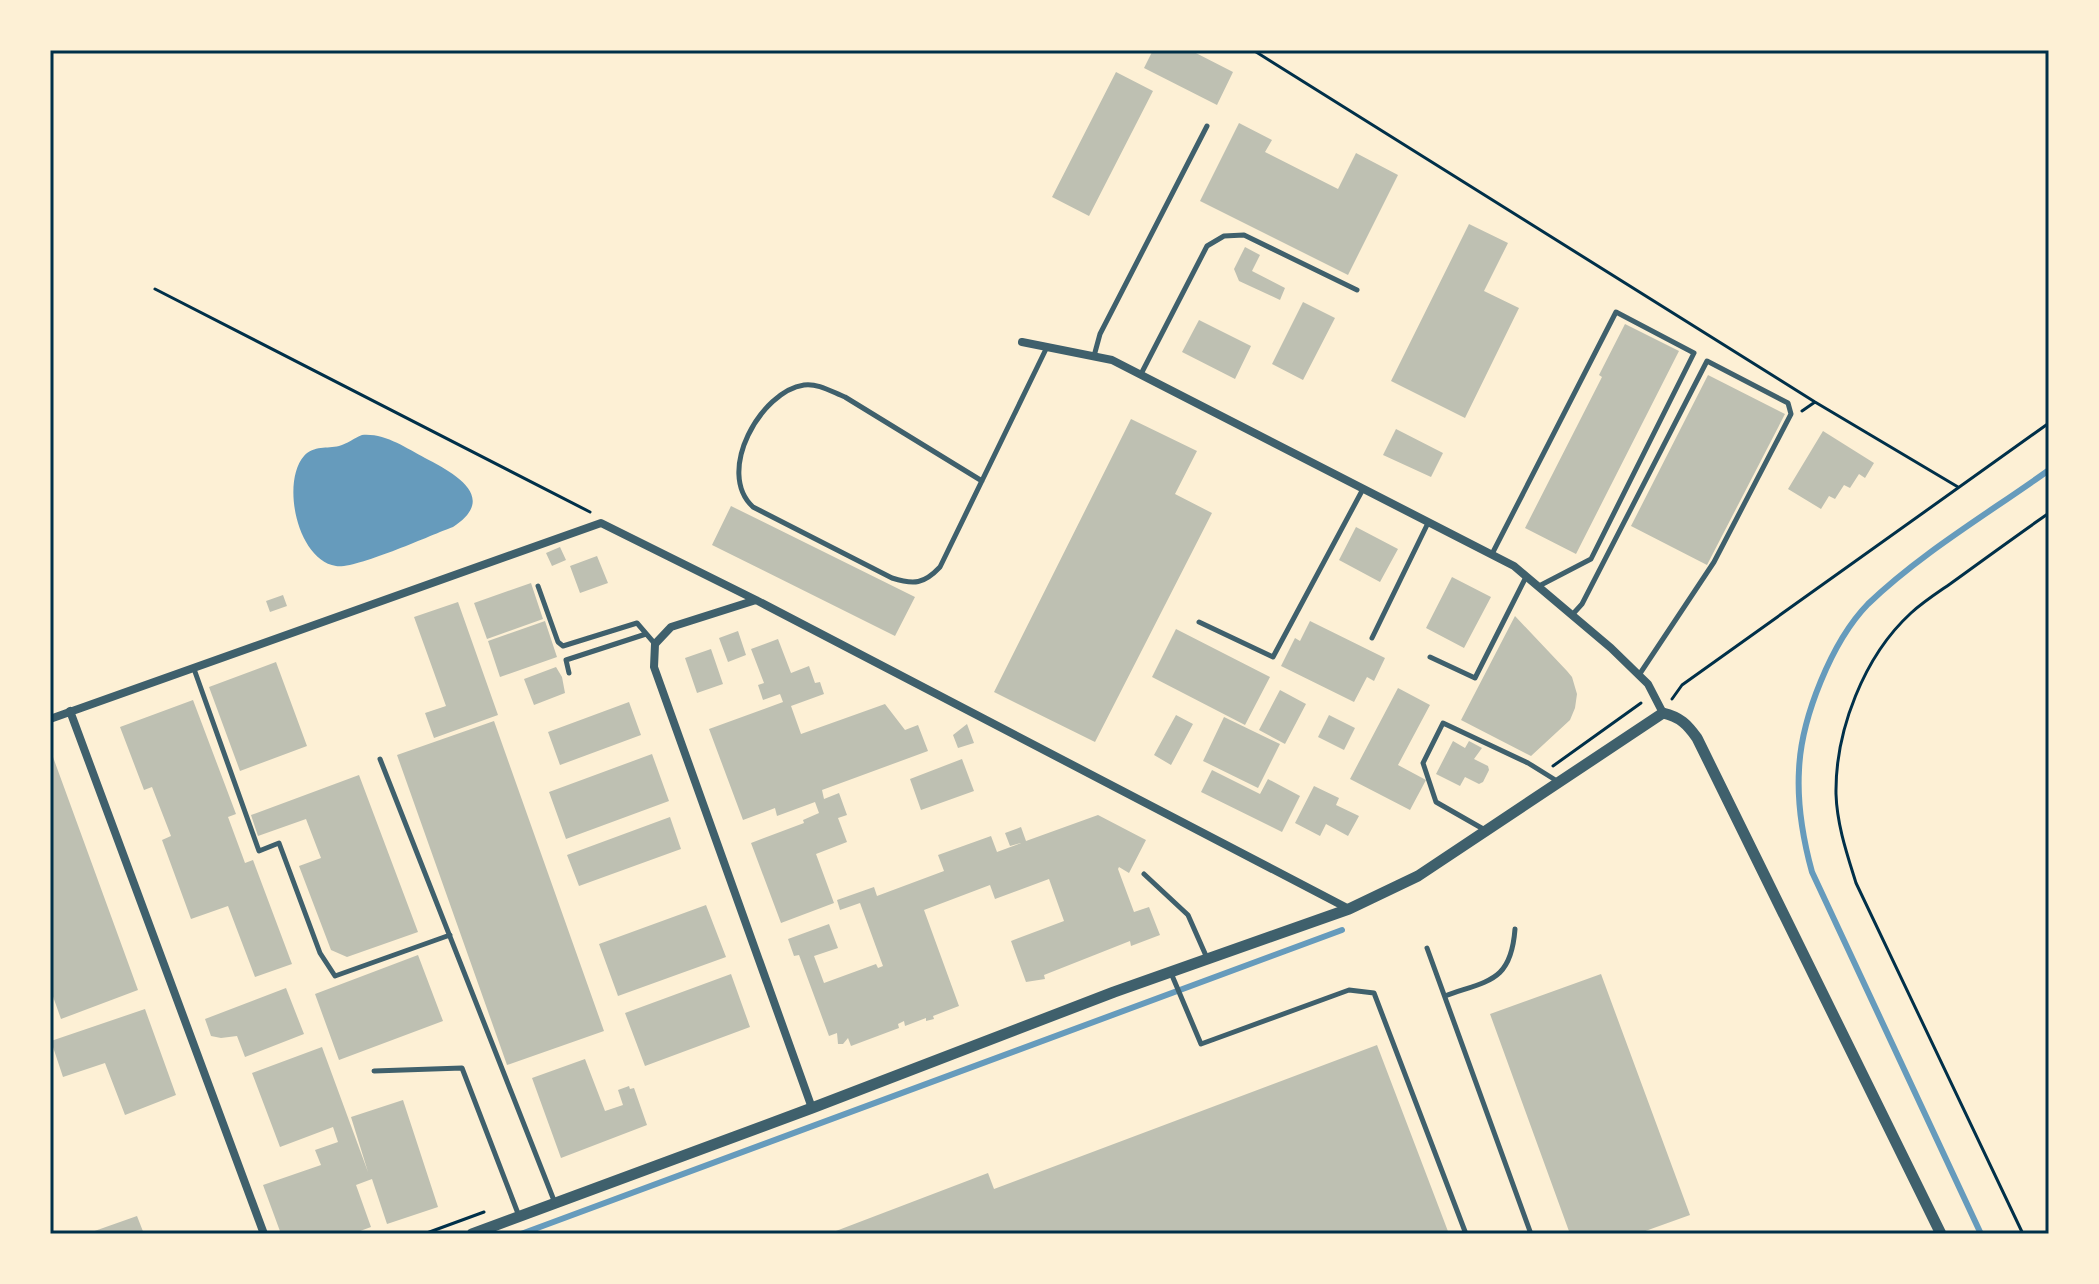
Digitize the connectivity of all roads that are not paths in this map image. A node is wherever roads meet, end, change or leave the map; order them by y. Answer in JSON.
{"nodes":[{"id":1,"x":1207,"y":126,"type":"dead end"},
{"id":2,"x":1357,"y":290,"type":"dead end"},
{"id":3,"x":1022,"y":342,"type":"dead end"},
{"id":4,"x":1047,"y":347,"type":"junction"},
{"id":5,"x":1094,"y":357,"type":"junction"},
{"id":6,"x":1141,"y":375,"type":"junction"},
{"id":7,"x":982,"y":481,"type":"junction"},
{"id":8,"x":1363,"y":489,"type":"junction"},
{"id":9,"x":1428,"y":522,"type":"junction"},
{"id":10,"x":1492,"y":555,"type":"junction"},
{"id":11,"x":1527,"y":576,"type":"junction"},
{"id":12,"x":538,"y":586,"type":"dead end"},
{"id":13,"x":1538,"y":586,"type":"junction"},
{"id":14,"x":756,"y":600,"type":"junction"},
{"id":15,"x":1572,"y":615,"type":"junction"},
{"id":16,"x":1199,"y":622,"type":"dead end"},
{"id":17,"x":646,"y":634,"type":"junction"},
{"id":18,"x":1372,"y":638,"type":"dead end"},
{"id":19,"x":655,"y":644,"type":"junction"},
{"id":20,"x":1430,"y":657,"type":"dead end"},
{"id":21,"x":194,"y":669,"type":"junction"},
{"id":22,"x":569,"y":673,"type":"dead end"},
{"id":23,"x":1639,"y":675,"type":"junction"},
{"id":24,"x":70,"y":711,"type":"junction"},
{"id":25,"x":1663,"y":713,"type":"junction"},
{"id":26,"x":50,"y":719,"type":"edge"},
{"id":27,"x":380,"y":759,"type":"dead end"},
{"id":28,"x":1558,"y":782,"type":"junction"},
{"id":29,"x":1485,"y":831,"type":"junction"},
{"id":30,"x":1144,"y":874,"type":"dead end"},
{"id":31,"x":1349,"y":909,"type":"junction"},
{"id":32,"x":1515,"y":929,"type":"dead end"},
{"id":33,"x":450,"y":935,"type":"junction"},
{"id":34,"x":1427,"y":948,"type":"dead end"},
{"id":35,"x":1207,"y":958,"type":"junction"},
{"id":36,"x":1170,"y":971,"type":"junction"},
{"id":37,"x":1445,"y":996,"type":"junction"},
{"id":38,"x":374,"y":1071,"type":"dead end"},
{"id":39,"x":812,"y":1108,"type":"junction"},
{"id":40,"x":556,"y":1204,"type":"junction"},
{"id":41,"x":520,"y":1217,"type":"junction"},
{"id":42,"x":264,"y":1234,"type":"edge"},
{"id":43,"x":472,"y":1234,"type":"edge"},
{"id":44,"x":1466,"y":1234,"type":"edge"},
{"id":45,"x":1531,"y":1234,"type":"edge"},
{"id":46,"x":1941,"y":1234,"type":"edge"}],
"edges":[{"from":1,"to":5,"type":"lane"},
{"from":2,"to":6,"type":"lane"},
{"from":3,"to":4,"type":"street"},
{"from":4,"to":5,"type":"street"},
{"from":4,"to":7,"type":"lane"},
{"from":5,"to":6,"type":"street"},
{"from":6,"to":8,"type":"street"},
{"from":7,"to":7,"type":"lane"},
{"from":8,"to":9,"type":"street"},
{"from":8,"to":16,"type":"lane"},
{"from":9,"to":10,"type":"street"},
{"from":9,"to":18,"type":"lane"},
{"from":10,"to":11,"type":"street"},
{"from":10,"to":13,"type":"lane"},
{"from":11,"to":13,"type":"street"},
{"from":11,"to":20,"type":"lane"},
{"from":12,"to":17,"type":"lane"},
{"from":13,"to":15,"type":"street"},
{"from":14,"to":19,"type":"street"},
{"from":14,"to":21,"type":"street"},
{"from":14,"to":31,"type":"street"},
{"from":15,"to":23,"type":"street"},
{"from":15,"to":23,"type":"lane"},
{"from":17,"to":19,"type":"lane"},
{"from":17,"to":22,"type":"lane"},
{"from":19,"to":39,"type":"street"},
{"from":21,"to":24,"type":"street"},
{"from":21,"to":33,"type":"lane"},
{"from":23,"to":25,"type":"street"},
{"from":24,"to":26,"type":"street"},
{"from":24,"to":42,"type":"street"},
{"from":25,"to":28,"type":"street"},
{"from":25,"to":46,"type":"street"},
{"from":27,"to":33,"type":"lane"},
{"from":28,"to":29,"type":"street"},
{"from":28,"to":29,"type":"lane"},
{"from":29,"to":31,"type":"street"},
{"from":30,"to":35,"type":"lane"},
{"from":31,"to":35,"type":"street"},
{"from":32,"to":37,"type":"lane"},
{"from":33,"to":40,"type":"lane"},
{"from":34,"to":37,"type":"lane"},
{"from":35,"to":36,"type":"street"},
{"from":36,"to":39,"type":"street"},
{"from":36,"to":44,"type":"lane"},
{"from":37,"to":45,"type":"lane"},
{"from":38,"to":41,"type":"lane"},
{"from":39,"to":40,"type":"street"},
{"from":40,"to":41,"type":"street"},
{"from":41,"to":43,"type":"street"}]}
